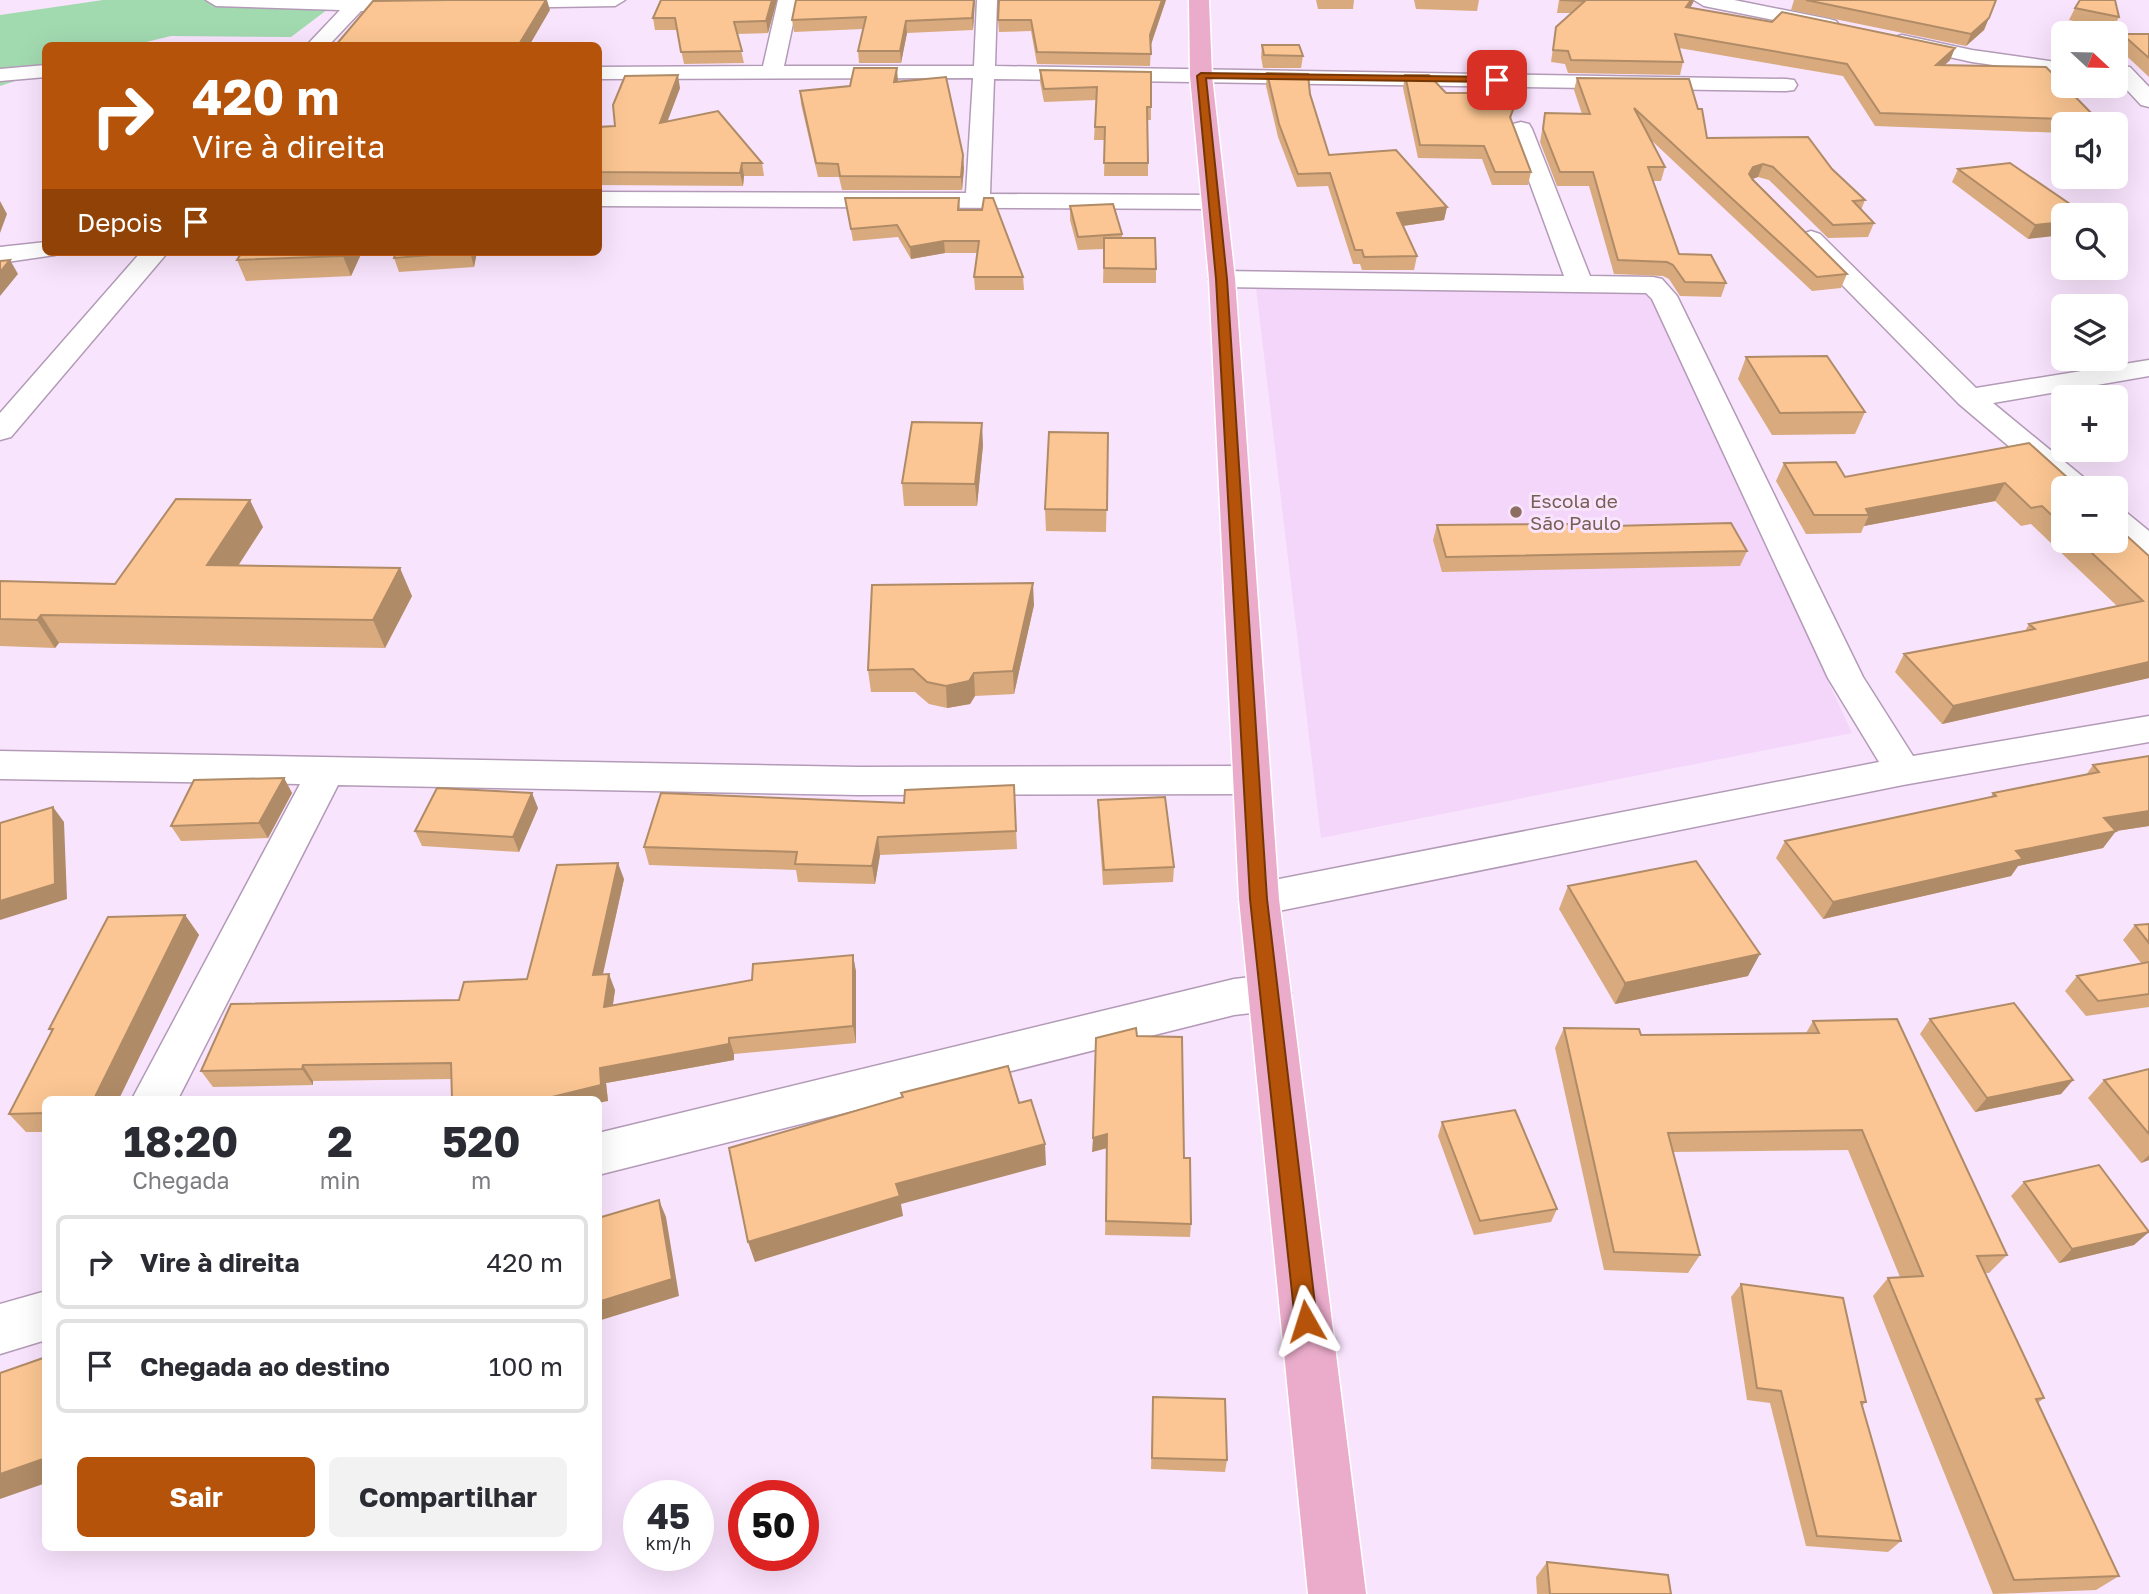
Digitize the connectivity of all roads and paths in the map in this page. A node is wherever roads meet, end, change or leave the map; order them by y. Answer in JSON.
{"nodes":[{"id":1,"x":216,"y":0,"type":"edge"},
{"id":2,"x":615,"y":0,"type":"edge"},
{"id":3,"x":788,"y":0,"type":"edge"},
{"id":4,"x":987,"y":0,"type":"edge"},
{"id":5,"x":1199,"y":0,"type":"edge"},
{"id":6,"x":1704,"y":0,"type":"edge"},
{"id":7,"x":358,"y":3,"type":"edge"},
{"id":8,"x":478,"y":3,"type":"edge"},
{"id":9,"x":438,"y":4,"type":"edge"},
{"id":10,"x":1844,"y":28,"type":"edge"},
{"id":11,"x":1884,"y":37,"type":"edge"},
{"id":12,"x":315,"y":42,"type":"edge"},
{"id":13,"x":2051,"y":66,"type":"edge"},
{"id":14,"x":42,"y":71,"type":"edge"},
{"id":15,"x":772,"y":71,"type":"junction"},
{"id":16,"x":984,"y":72,"type":"junction"},
{"id":17,"x":2128,"y":72,"type":"edge"},
{"id":18,"x":2149,"y":72,"type":"edge"},
{"id":19,"x":602,"y":73,"type":"edge"},
{"id":20,"x":0,"y":75,"type":"edge"},
{"id":21,"x":1201,"y":76,"type":"junction"},
{"id":22,"x":2128,"y":80,"type":"edge"},
{"id":23,"x":1786,"y":85,"type":"dead end"},
{"id":24,"x":2149,"y":100,"type":"edge"},
{"id":25,"x":1521,"y":130,"type":"dead end"},
{"id":26,"x":602,"y":199,"type":"edge"},
{"id":27,"x":978,"y":201,"type":"junction"},
{"id":28,"x":1214,"y":202,"type":"junction"},
{"id":29,"x":1797,"y":225,"type":"edge"},
{"id":30,"x":42,"y":250,"type":"edge"},
{"id":31,"x":0,"y":254,"type":"edge"},
{"id":32,"x":152,"y":256,"type":"edge"},
{"id":33,"x":1222,"y":279,"type":"junction"},
{"id":34,"x":1580,"y":283,"type":"junction"},
{"id":35,"x":2149,"y":368,"type":"edge"},
{"id":36,"x":1969,"y":398,"type":"junction"},
{"id":37,"x":0,"y":431,"type":"edge"},
{"id":38,"x":2063,"y":476,"type":"edge"},
{"id":39,"x":2128,"y":530,"type":"edge"},
{"id":40,"x":2149,"y":548,"type":"edge"},
{"id":41,"x":2149,"y":729,"type":"edge"},
{"id":42,"x":0,"y":765,"type":"edge"},
{"id":43,"x":326,"y":771,"type":"junction"},
{"id":44,"x":1903,"y":771,"type":"junction"},
{"id":45,"x":1250,"y":780,"type":"junction"},
{"id":46,"x":1259,"y":899,"type":"junction"},
{"id":47,"x":1269,"y":993,"type":"junction"},
{"id":48,"x":157,"y":1096,"type":"edge"},
{"id":49,"x":602,"y":1153,"type":"edge"},
{"id":50,"x":1337,"y":1594,"type":"edge"}],
"edges":[{"from":1,"to":7,"type":"street"},
{"from":2,"to":8,"type":"street"},
{"from":3,"to":15,"type":"street"},
{"from":4,"to":16,"type":"street"},
{"from":5,"to":21,"type":"main road"},
{"from":6,"to":10,"type":"street"},
{"from":7,"to":9,"type":"street"},
{"from":7,"to":12,"type":"street"},
{"from":11,"to":13,"type":"street"},
{"from":14,"to":20,"type":"street"},
{"from":15,"to":16,"type":"street"},
{"from":15,"to":19,"type":"street"},
{"from":16,"to":21,"type":"street"},
{"from":16,"to":27,"type":"street"},
{"from":17,"to":18,"type":"street"},
{"from":21,"to":23,"type":"street"},
{"from":21,"to":28,"type":"main road"},
{"from":22,"to":24,"type":"street"},
{"from":25,"to":34,"type":"street"},
{"from":26,"to":27,"type":"street"},
{"from":27,"to":28,"type":"street"},
{"from":28,"to":33,"type":"main road"},
{"from":29,"to":36,"type":"street"},
{"from":30,"to":31,"type":"street"},
{"from":32,"to":37,"type":"street"},
{"from":33,"to":34,"type":"street"},
{"from":33,"to":45,"type":"main road"},
{"from":34,"to":44,"type":"street"},
{"from":35,"to":36,"type":"street"},
{"from":36,"to":38,"type":"street"},
{"from":39,"to":40,"type":"street"},
{"from":41,"to":44,"type":"street"},
{"from":42,"to":43,"type":"street"},
{"from":43,"to":45,"type":"street"},
{"from":43,"to":48,"type":"street"},
{"from":44,"to":46,"type":"street"},
{"from":45,"to":46,"type":"main road"},
{"from":46,"to":47,"type":"main road"},
{"from":47,"to":49,"type":"street"},
{"from":47,"to":50,"type":"main road"}]}
